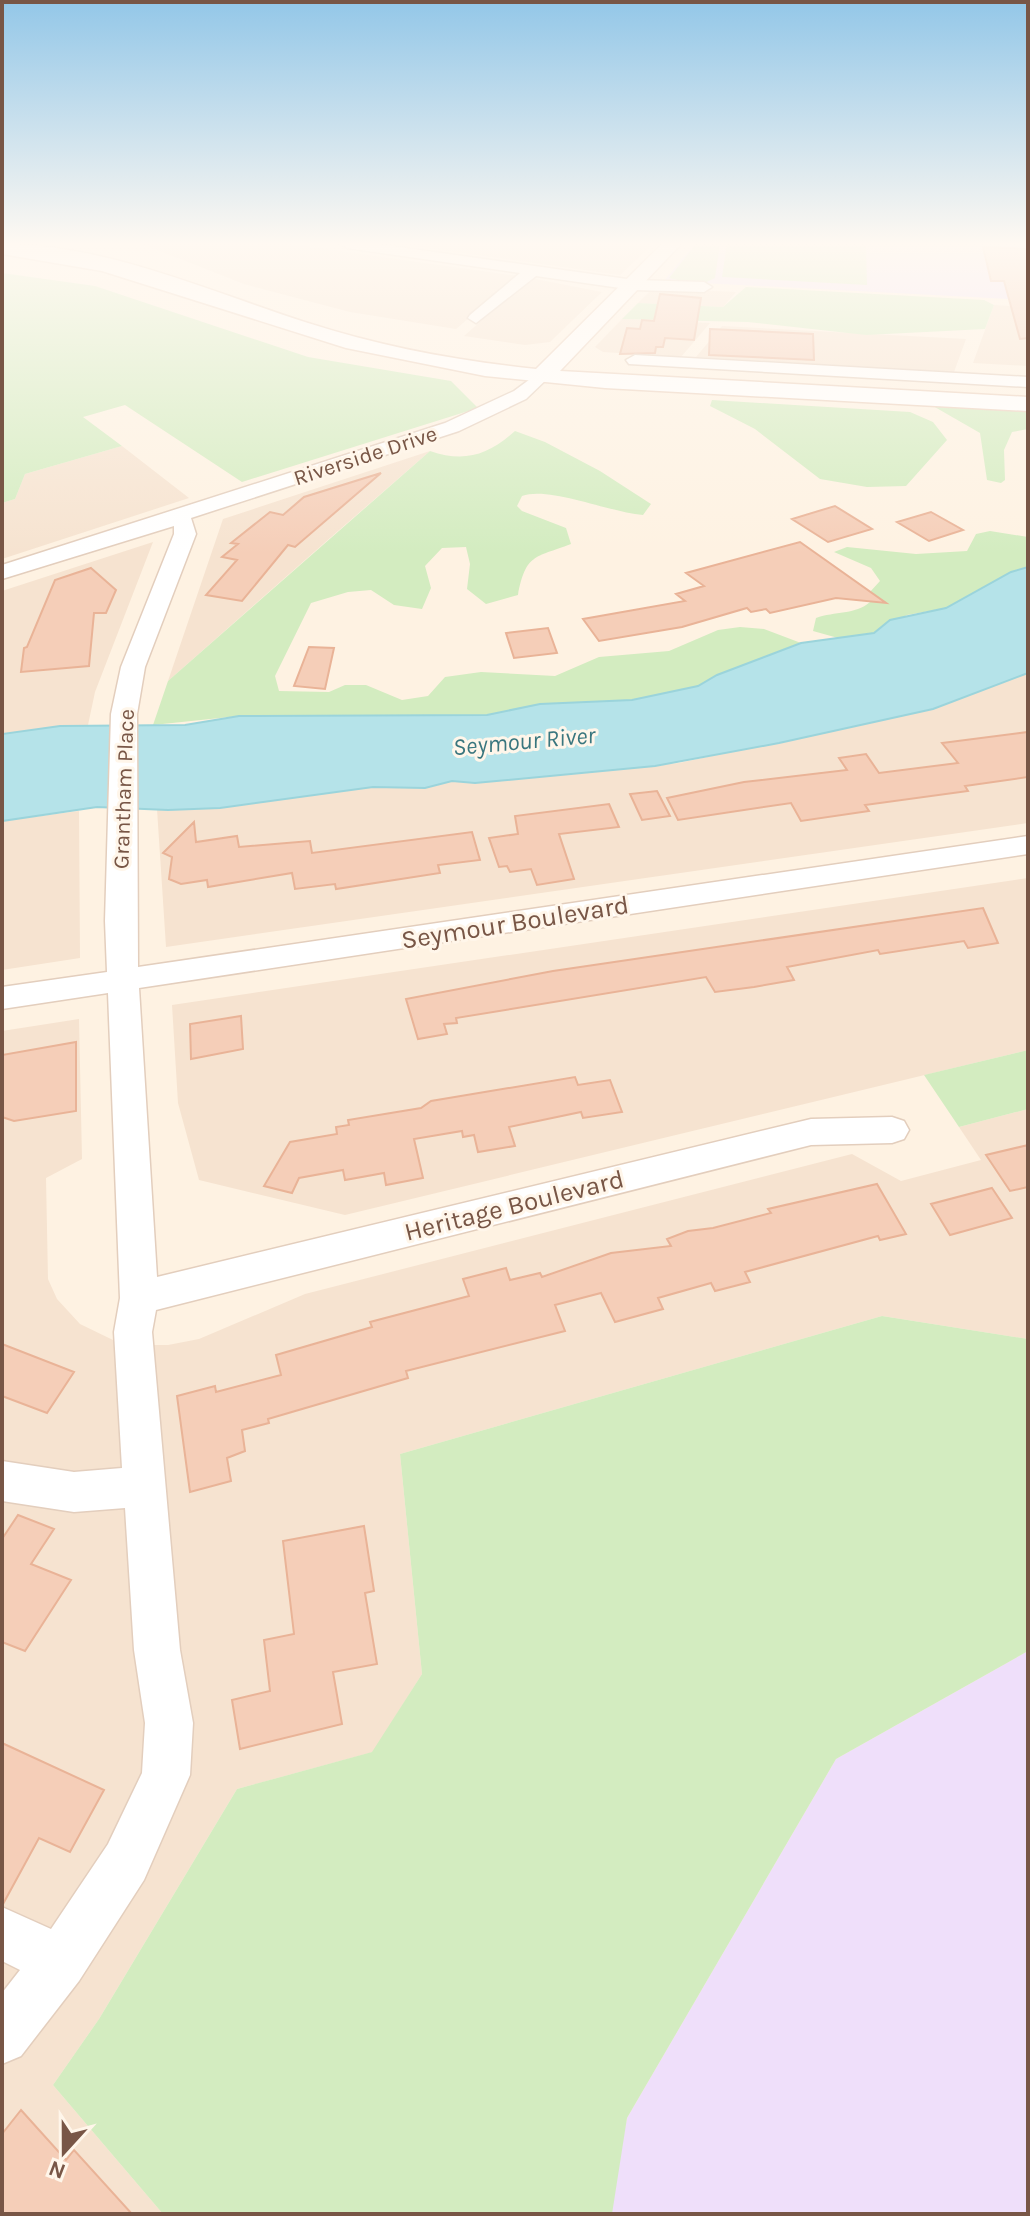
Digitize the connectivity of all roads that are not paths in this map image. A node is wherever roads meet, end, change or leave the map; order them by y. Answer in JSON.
{"nodes":[{"id":1,"x":370,"y":347,"type":"edge"},
{"id":2,"x":438,"y":347,"type":"edge"},
{"id":3,"x":565,"y":347,"type":"edge"},
{"id":4,"x":573,"y":347,"type":"edge"},
{"id":5,"x":581,"y":347,"type":"edge"},
{"id":6,"x":514,"y":362,"type":"junction"},
{"id":7,"x":626,"y":365,"type":"junction"},
{"id":8,"x":480,"y":369,"type":"junction"},
{"id":9,"x":547,"y":371,"type":"junction"},
{"id":10,"x":593,"y":381,"type":"junction"},
{"id":11,"x":1028,"y":382,"type":"edge"},
{"id":12,"x":1028,"y":393,"type":"edge"},
{"id":13,"x":516,"y":397,"type":"junction"},
{"id":14,"x":1028,"y":404,"type":"edge"},
{"id":15,"x":175,"y":517,"type":"junction"},
{"id":16,"x":2,"y":572,"type":"edge"},
{"id":17,"x":1028,"y":845,"type":"edge"},
{"id":18,"x":124,"y":981,"type":"junction"},
{"id":19,"x":2,"y":998,"type":"edge"},
{"id":20,"x":892,"y":1130,"type":"dead end"},
{"id":21,"x":139,"y":1298,"type":"junction"},
{"id":22,"x":2,"y":1481,"type":"edge"},
{"id":23,"x":146,"y":1482,"type":"junction"},
{"id":24,"x":2,"y":1933,"type":"edge"},
{"id":25,"x":60,"y":1962,"type":"junction"},
{"id":26,"x":2,"y":2037,"type":"edge"}],
"edges":[{"from":1,"to":8,"type":"main road"},
{"from":2,"to":6,"type":"main road"},
{"from":3,"to":6,"type":"main road"},
{"from":4,"to":9,"type":"main road","name":"Riverside Drive"},
{"from":5,"to":7,"type":"main road"},
{"from":6,"to":9,"type":"main road"},
{"from":7,"to":9,"type":"main road"},
{"from":7,"to":11,"type":"street"},
{"from":7,"to":12,"type":"main road"},
{"from":8,"to":9,"type":"main road"},
{"from":8,"to":13,"type":"main road"},
{"from":9,"to":10,"type":"main road"},
{"from":9,"to":13,"type":"street","name":"Riverside Drive"},
{"from":10,"to":13,"type":"main road"},
{"from":10,"to":14,"type":"main road"},
{"from":13,"to":15,"type":"street","name":"Riverside Drive"},
{"from":15,"to":16,"type":"street","name":"Riverside Drive"},
{"from":15,"to":18,"type":"street","name":"Grantham Place"},
{"from":17,"to":18,"type":"street","name":"Seymour Boulevard"},
{"from":18,"to":19,"type":"street","name":"Seymour Boulevard"},
{"from":18,"to":21,"type":"street"},
{"from":20,"to":21,"type":"street","name":"Heritage Boulevard"},
{"from":21,"to":23,"type":"street"},
{"from":22,"to":23,"type":"street"},
{"from":23,"to":25,"type":"street"},
{"from":24,"to":25,"type":"street"},
{"from":25,"to":26,"type":"street"}]}
